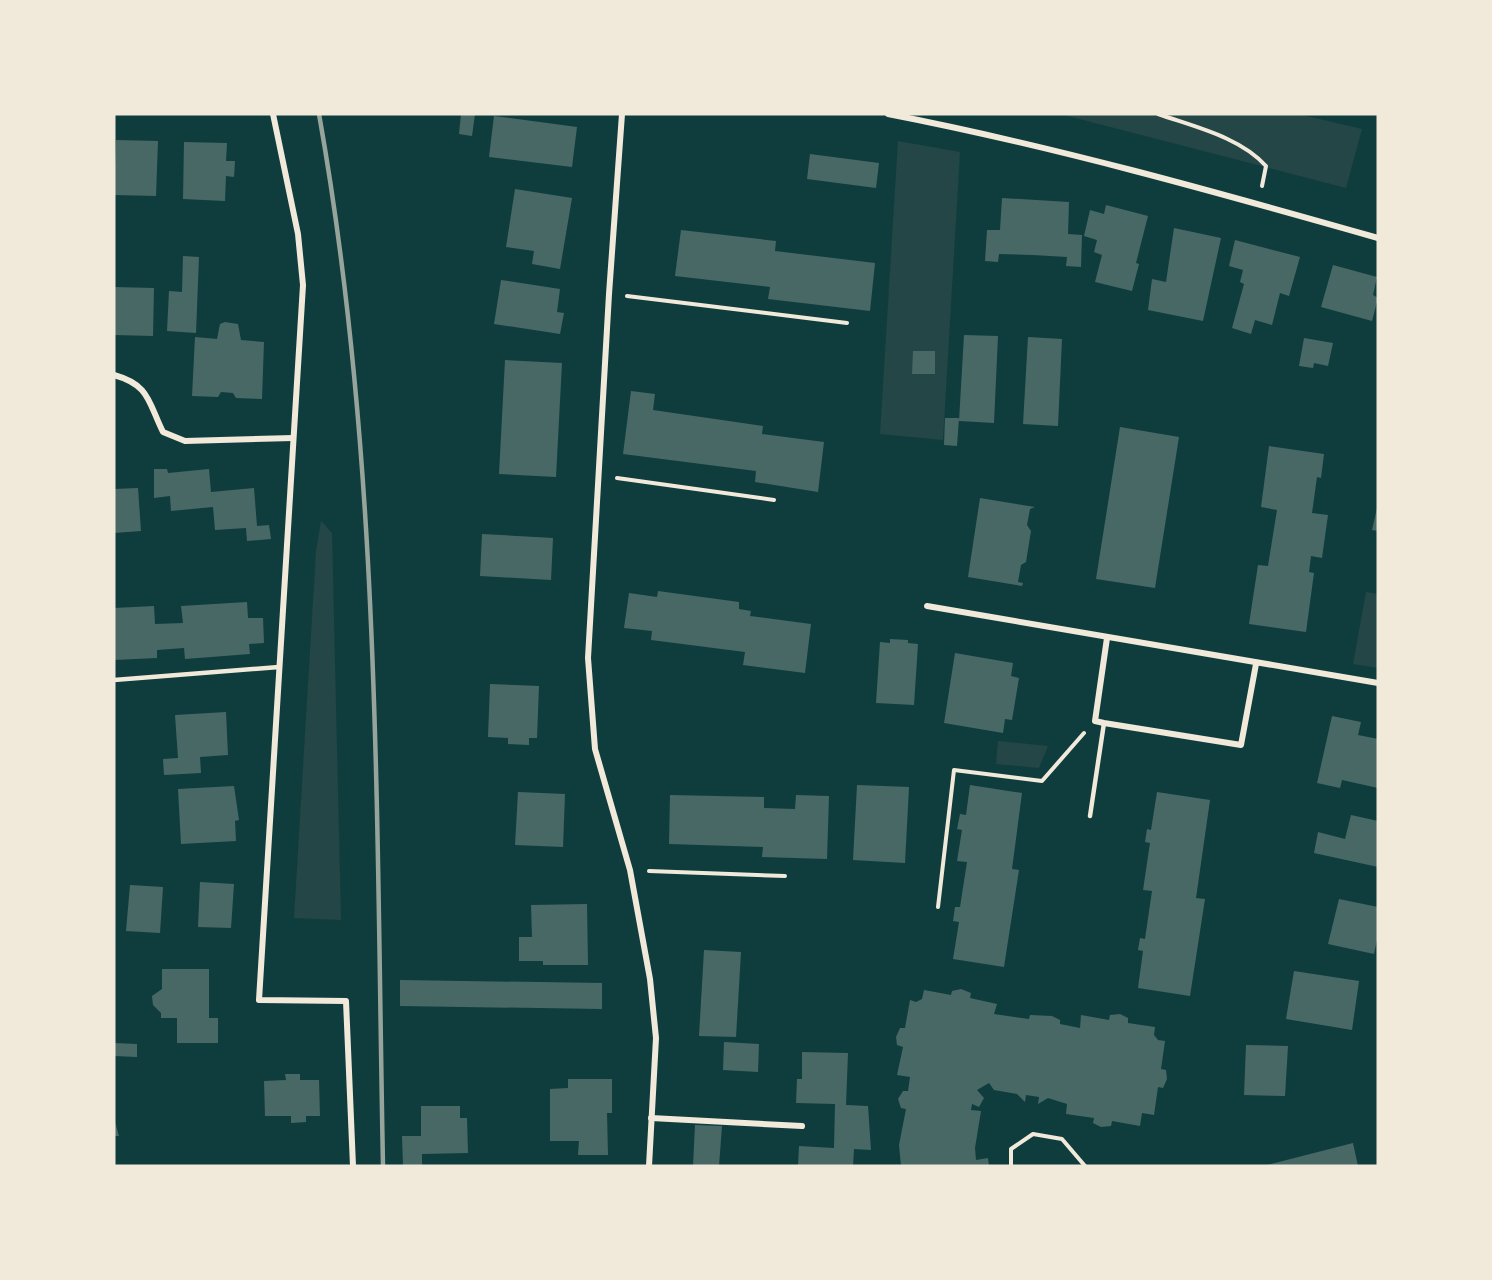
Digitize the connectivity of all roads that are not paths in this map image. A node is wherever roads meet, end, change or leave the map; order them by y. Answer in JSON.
{"nodes":[{"id":1,"x":273,"y":114,"type":"edge"},
{"id":2,"x":622,"y":114,"type":"edge"},
{"id":3,"x":888,"y":114,"type":"edge"},
{"id":4,"x":1378,"y":238,"type":"edge"},
{"id":5,"x":114,"y":375,"type":"edge"},
{"id":6,"x":293,"y":438,"type":"junction"},
{"id":7,"x":927,"y":606,"type":"dead end"},
{"id":8,"x":1107,"y":638,"type":"junction"},
{"id":9,"x":1256,"y":664,"type":"junction"},
{"id":10,"x":279,"y":667,"type":"junction"},
{"id":11,"x":114,"y":680,"type":"edge"},
{"id":12,"x":1378,"y":683,"type":"edge"},
{"id":13,"x":1104,"y":723,"type":"junction"},
{"id":14,"x":1090,"y":816,"type":"dead end"},
{"id":15,"x":651,"y":1118,"type":"junction"},
{"id":16,"x":802,"y":1126,"type":"dead end"},
{"id":17,"x":354,"y":1166,"type":"edge"},
{"id":18,"x":649,"y":1166,"type":"edge"}],
"edges":[{"from":1,"to":6,"type":"street"},
{"from":2,"to":15,"type":"street"},
{"from":3,"to":4,"type":"street"},
{"from":5,"to":6,"type":"street"},
{"from":6,"to":10,"type":"street"},
{"from":7,"to":8,"type":"street"},
{"from":8,"to":9,"type":"street"},
{"from":8,"to":13,"type":"street"},
{"from":9,"to":12,"type":"street"},
{"from":9,"to":13,"type":"street"},
{"from":10,"to":11,"type":"lane"},
{"from":10,"to":17,"type":"street"},
{"from":13,"to":14,"type":"lane"},
{"from":15,"to":16,"type":"street"},
{"from":15,"to":18,"type":"street"}]}
